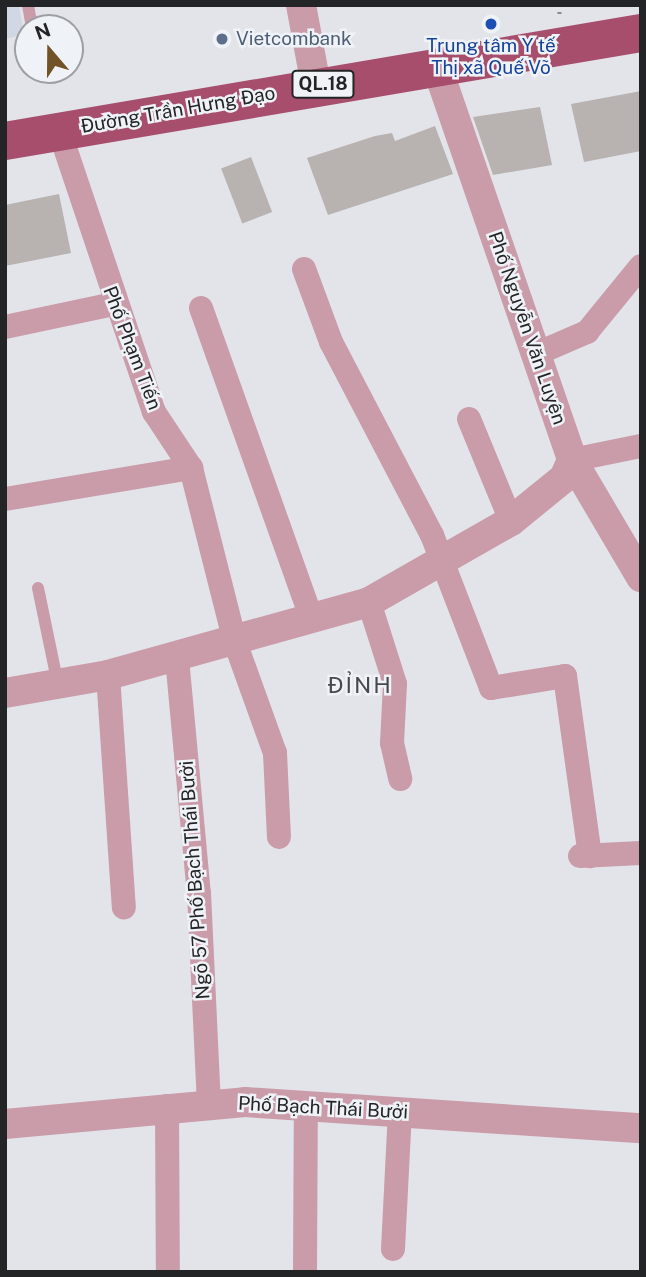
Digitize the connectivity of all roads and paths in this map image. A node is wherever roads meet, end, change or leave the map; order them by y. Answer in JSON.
{"nodes":[{"id":1,"x":301,"y":5,"type":"edge"},
{"id":2,"x":641,"y":33,"type":"edge"},
{"id":3,"x":437,"y":67,"type":"junction"},
{"id":4,"x":316,"y":85,"type":"junction"},
{"id":5,"x":59,"y":130,"type":"junction"},
{"id":6,"x":5,"y":141,"type":"edge"},
{"id":7,"x":641,"y":266,"type":"edge"},
{"id":8,"x":304,"y":269,"type":"dead end"},
{"id":9,"x":114,"y":304,"type":"junction"},
{"id":10,"x":201,"y":308,"type":"dead end"},
{"id":11,"x":5,"y":327,"type":"edge"},
{"id":12,"x":536,"y":354,"type":"junction"},
{"id":13,"x":469,"y":419,"type":"dead end"},
{"id":14,"x":641,"y":446,"type":"edge"},
{"id":15,"x":572,"y":460,"type":"junction"},
{"id":16,"x":191,"y":468,"type":"junction"},
{"id":17,"x":5,"y":499,"type":"edge"},
{"id":18,"x":511,"y":521,"type":"junction"},
{"id":19,"x":441,"y":559,"type":"junction"},
{"id":20,"x":641,"y":577,"type":"edge"},
{"id":21,"x":38,"y":589,"type":"dead end"},
{"id":22,"x":369,"y":602,"type":"junction"},
{"id":23,"x":310,"y":614,"type":"junction"},
{"id":24,"x":235,"y":642,"type":"junction"},
{"id":25,"x":177,"y":658,"type":"junction"},
{"id":26,"x":108,"y":676,"type":"junction"},
{"id":27,"x":58,"y":685,"type":"junction"},
{"id":28,"x":5,"y":693,"type":"edge"},
{"id":29,"x":400,"y":779,"type":"dead end"},
{"id":30,"x":279,"y":837,"type":"dead end"},
{"id":31,"x":641,"y":853,"type":"edge"},
{"id":32,"x":124,"y":907,"type":"dead end"},
{"id":33,"x":209,"y":1103,"type":"junction"},
{"id":34,"x":306,"y":1106,"type":"junction"},
{"id":35,"x":167,"y":1107,"type":"junction"},
{"id":36,"x":400,"y":1112,"type":"junction"},
{"id":37,"x":5,"y":1124,"type":"edge"},
{"id":38,"x":641,"y":1128,"type":"edge"},
{"id":39,"x":393,"y":1249,"type":"dead end"},
{"id":40,"x":168,"y":1272,"type":"edge"},
{"id":41,"x":306,"y":1272,"type":"edge"}],
"edges":[{"from":1,"to":4,"type":"street"},
{"from":2,"to":3,"type":"highway","name":"Đường Trần Hưng Đạo","number":"QL.18"},
{"from":3,"to":4,"type":"highway","name":"Đường Trần Hưng Đạo","number":"QL.18"},
{"from":3,"to":12,"type":"street","name":"Phố Nguyễn Văn Luyện"},
{"from":4,"to":5,"type":"highway","name":"Đường Trần Hưng Đạo","number":"QL.18"},
{"from":5,"to":6,"type":"highway","name":"Đường Trần Hưng Đạo","number":"QL.18"},
{"from":5,"to":9,"type":"street","name":"Phố Phạm Tiến"},
{"from":7,"to":12,"type":"street"},
{"from":8,"to":19,"type":"street"},
{"from":9,"to":11,"type":"street"},
{"from":9,"to":16,"type":"street","name":"Phố Phạm Tiến"},
{"from":10,"to":23,"type":"street"},
{"from":12,"to":15,"type":"street","name":"Phố Nguyễn Văn Luyện"},
{"from":13,"to":18,"type":"street"},
{"from":14,"to":15,"type":"street"},
{"from":15,"to":18,"type":"street"},
{"from":15,"to":20,"type":"street","name":"Phố Nguyễn Văn Luyện"},
{"from":16,"to":17,"type":"street"},
{"from":16,"to":24,"type":"street","name":"Phố Phạm Tiến"},
{"from":18,"to":19,"type":"street"},
{"from":19,"to":22,"type":"street"},
{"from":19,"to":31,"type":"street"},
{"from":21,"to":27,"type":"lane"},
{"from":22,"to":23,"type":"street"},
{"from":22,"to":29,"type":"street"},
{"from":23,"to":24,"type":"street"},
{"from":24,"to":25,"type":"street"},
{"from":24,"to":30,"type":"street","name":"Phố Phạm Tiến"},
{"from":25,"to":26,"type":"street"},
{"from":25,"to":33,"type":"street","name":"Ngõ 57 Phố Bạch Thái Bưởi"},
{"from":26,"to":27,"type":"street"},
{"from":26,"to":32,"type":"street"},
{"from":27,"to":28,"type":"street"},
{"from":33,"to":34,"type":"street","name":"Phố Bạch Thái Bưởi"},
{"from":33,"to":35,"type":"street","name":"Phố Bạch Thái Bưởi"},
{"from":34,"to":36,"type":"street","name":"Phố Bạch Thái Bưởi"},
{"from":34,"to":41,"type":"street"},
{"from":35,"to":37,"type":"street","name":"Phố Bạch Thái Bưởi"},
{"from":35,"to":40,"type":"street"},
{"from":36,"to":38,"type":"street","name":"Phố Bạch Thái Bưởi"},
{"from":36,"to":39,"type":"street"}]}
